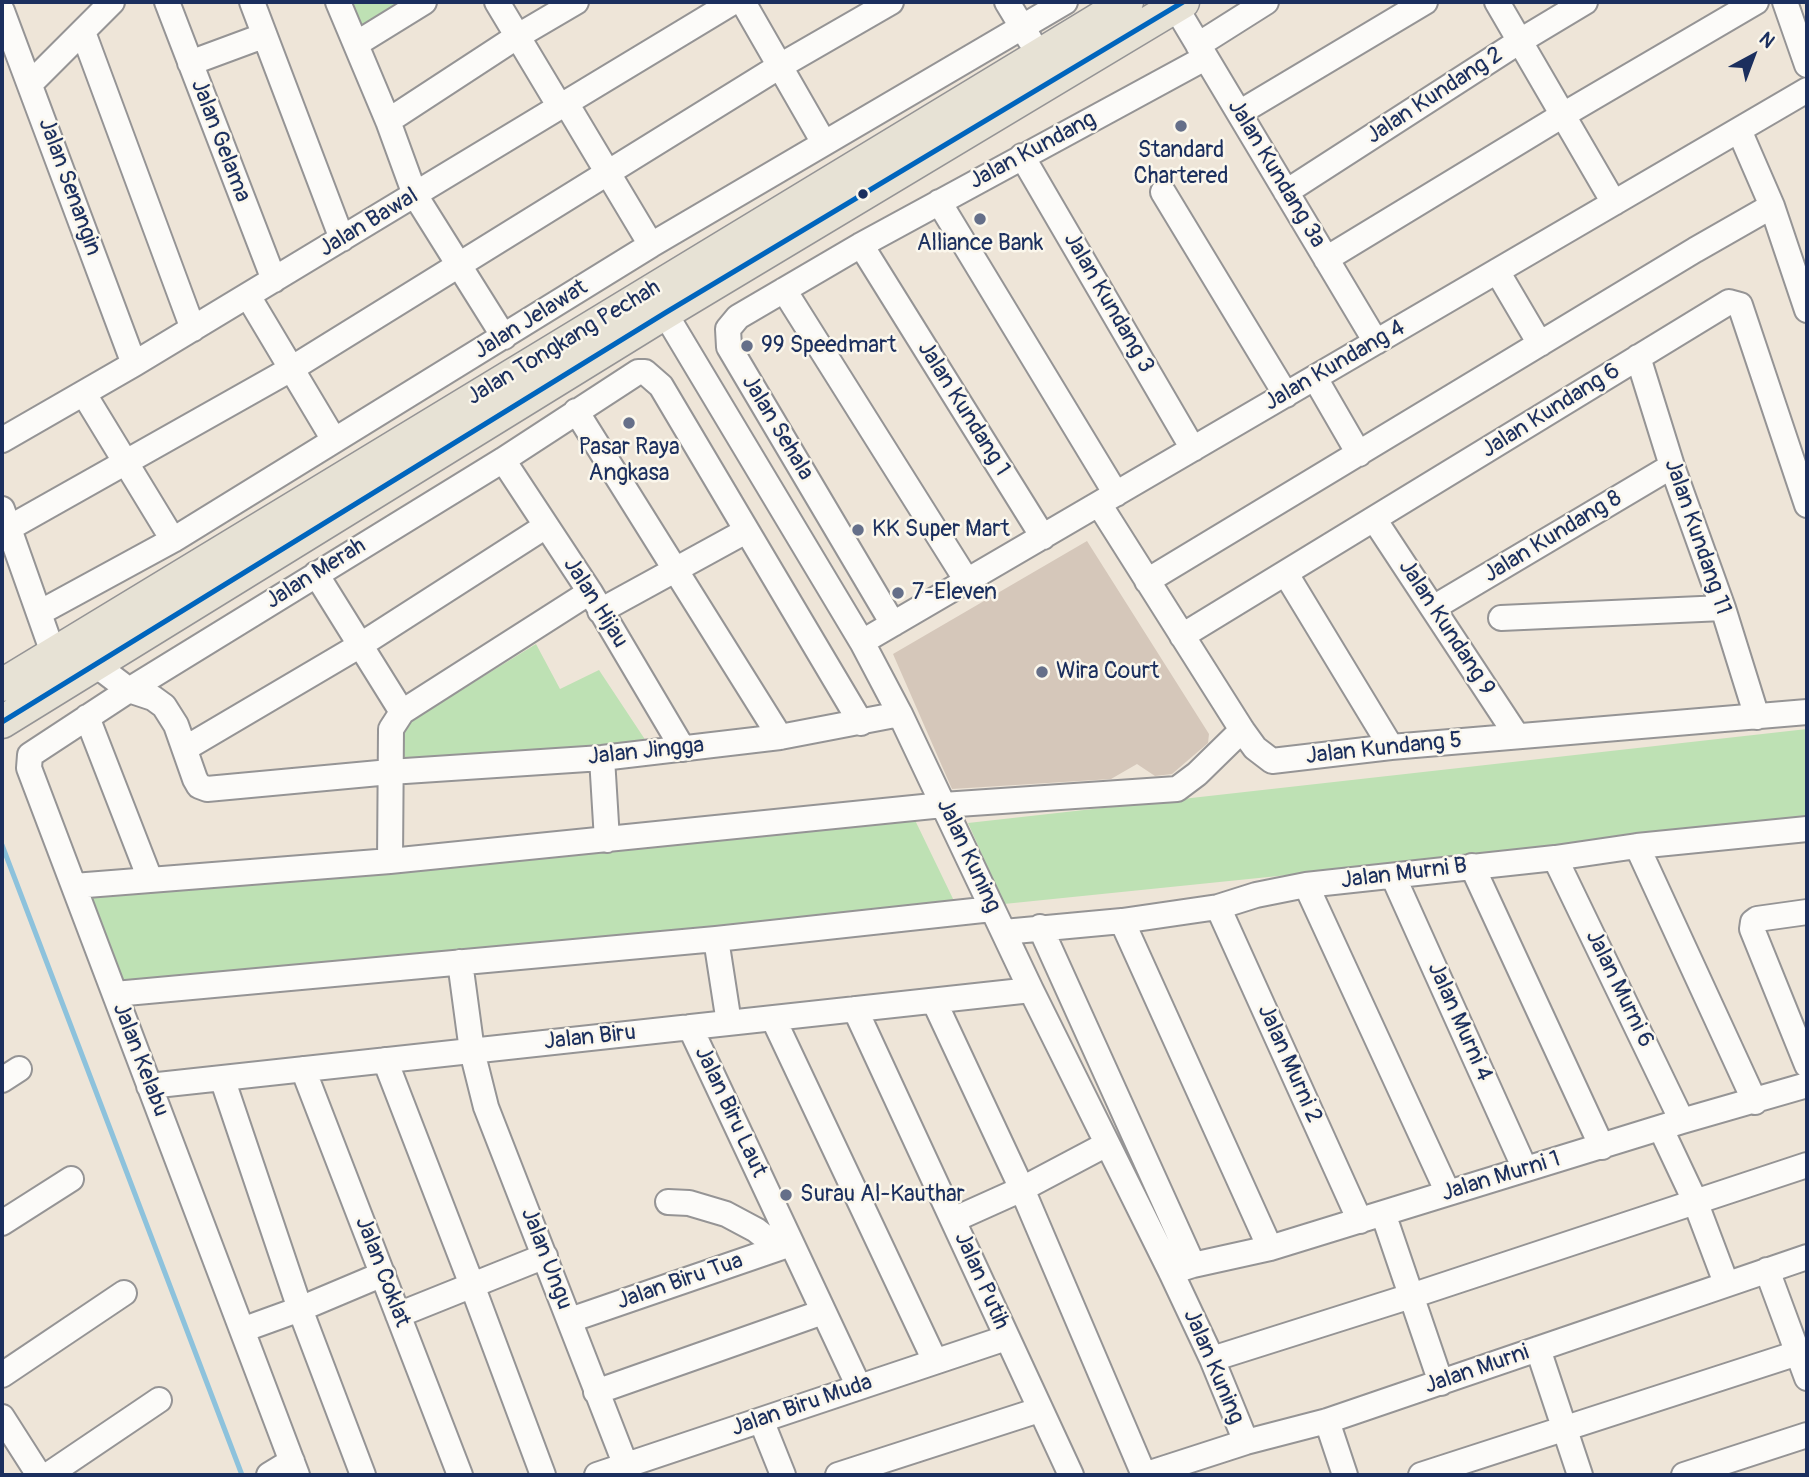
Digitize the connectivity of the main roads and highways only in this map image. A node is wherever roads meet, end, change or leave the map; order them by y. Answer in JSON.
{"nodes":[{"id":1,"x":1126,"y":2,"type":"edge"},
{"id":2,"x":1179,"y":4,"type":"edge"},
{"id":3,"x":1046,"y":67,"type":"junction"},
{"id":4,"x":658,"y":302,"type":"junction"},
{"id":5,"x":2,"y":685,"type":"edge"},
{"id":6,"x":6,"y":719,"type":"edge"}],
"edges":[{"from":1,"to":3,"type":"main road","name":"Jalan Tongkang Pechah"},
{"from":2,"to":3,"type":"main road","name":"Jalan Tongkang Pechah"},
{"from":3,"to":4,"type":"main road","name":"Jalan Tongkang Pechah"},
{"from":4,"to":5,"type":"main road","name":"Jalan Tongkang Pechah"},
{"from":4,"to":6,"type":"main road","name":"Jalan Tongkang Pechah"}]}
